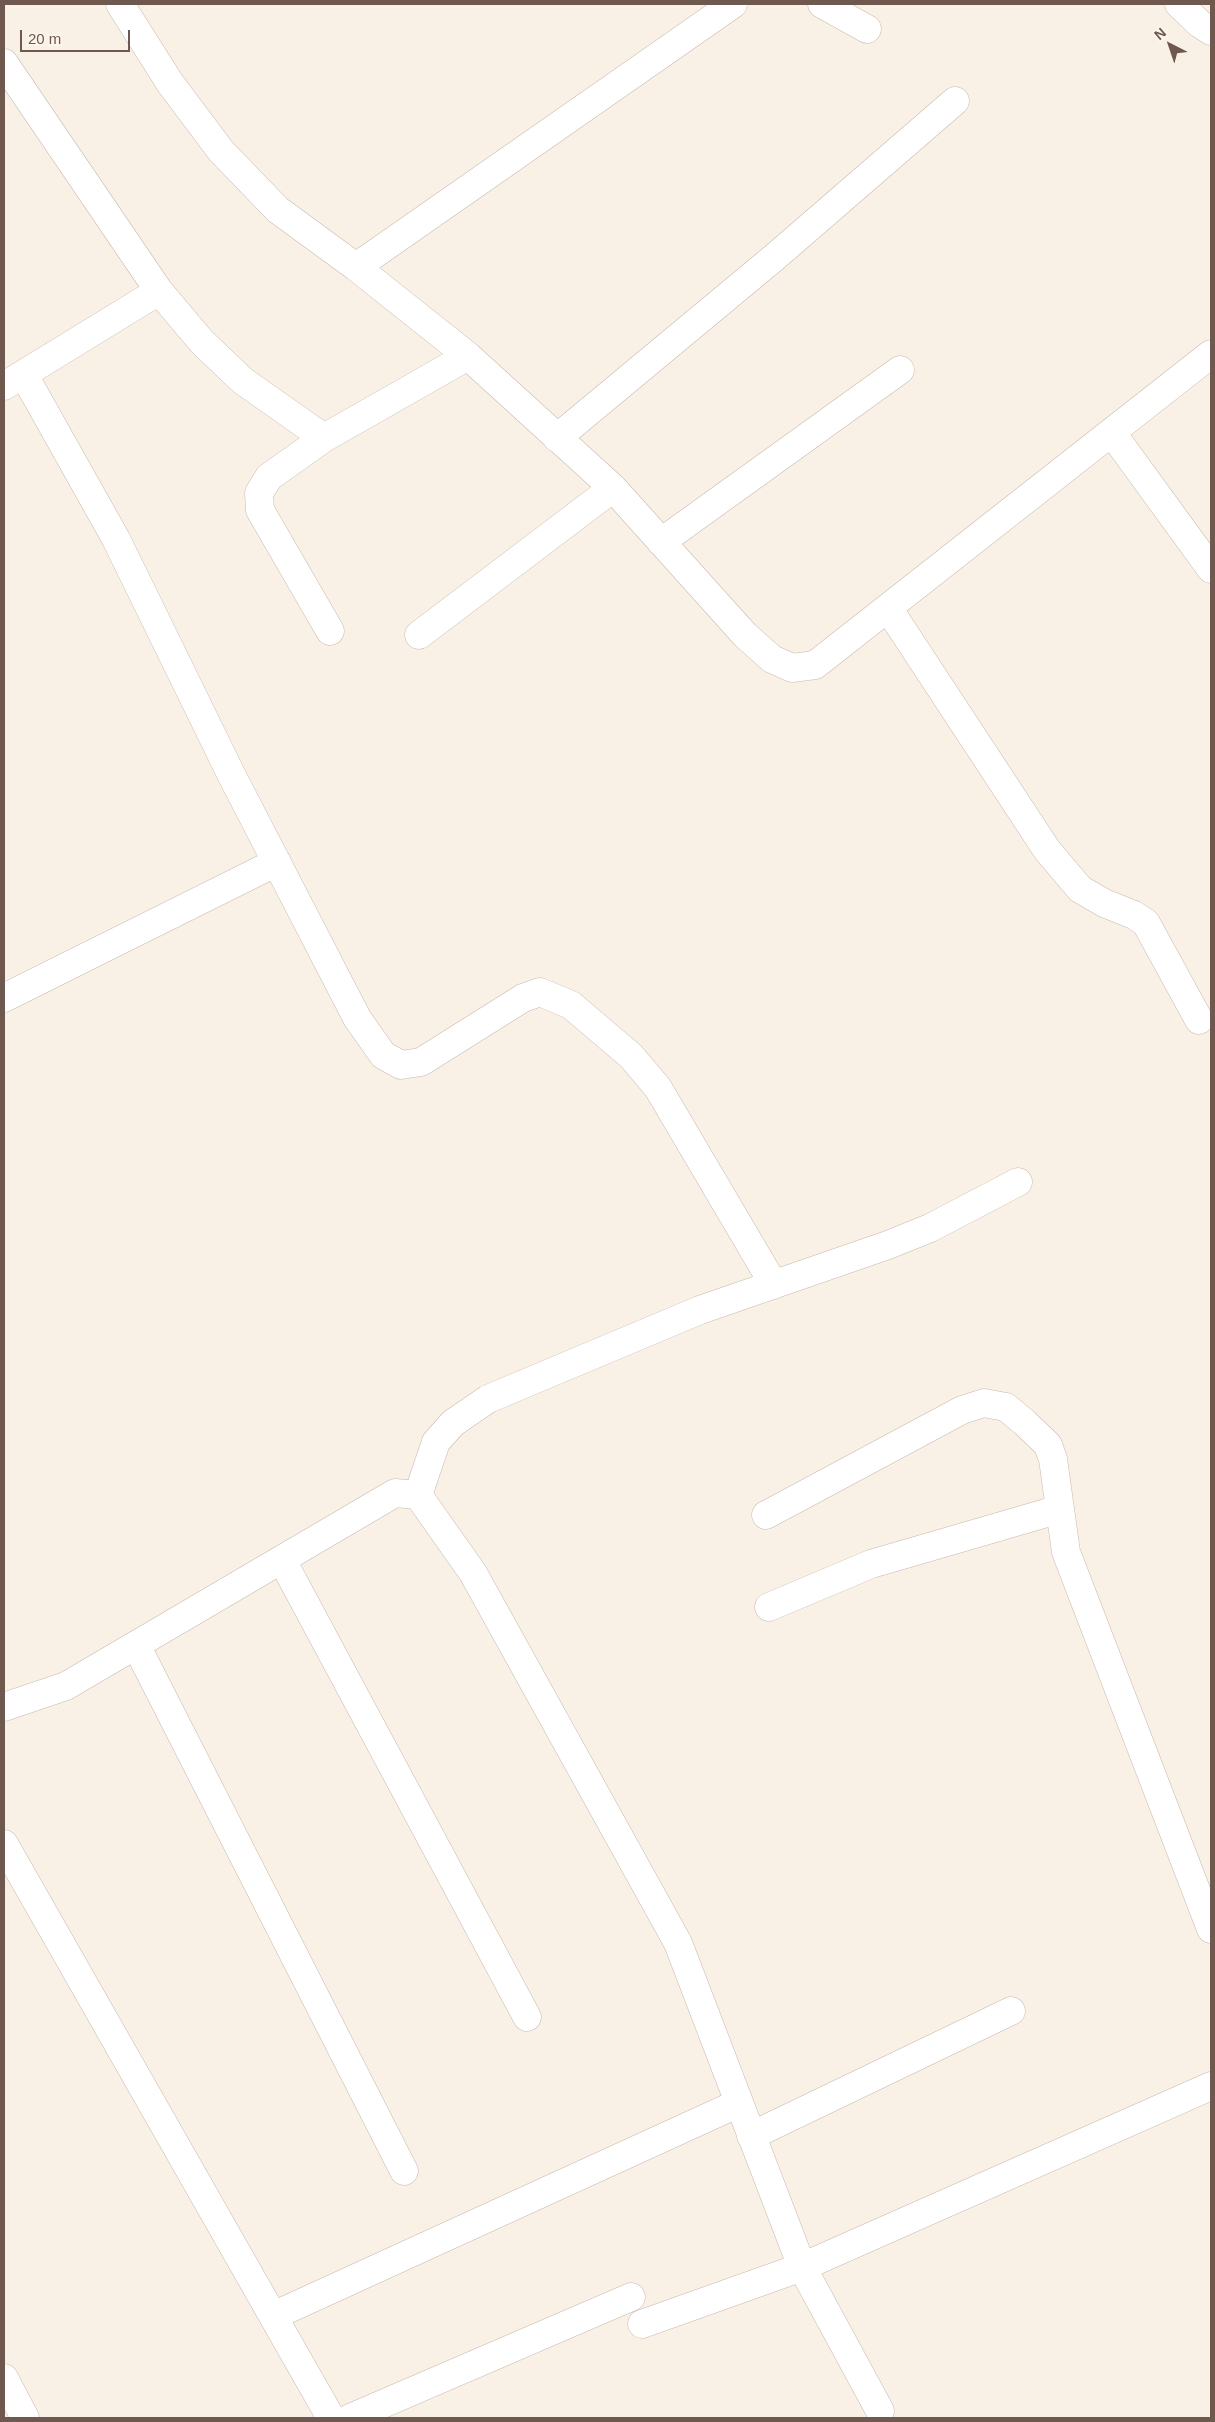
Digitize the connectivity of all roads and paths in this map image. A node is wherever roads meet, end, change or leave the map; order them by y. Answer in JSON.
{"nodes":[{"id":1,"x":120,"y":4,"type":"edge"},
{"id":2,"x":733,"y":4,"type":"edge"},
{"id":3,"x":822,"y":4,"type":"edge"},
{"id":4,"x":1179,"y":4,"type":"edge"},
{"id":5,"x":867,"y":29,"type":"dead end"},
{"id":6,"x":1211,"y":32,"type":"edge"},
{"id":7,"x":4,"y":62,"type":"edge"},
{"id":8,"x":955,"y":101,"type":"dead end"},
{"id":9,"x":356,"y":266,"type":"junction"},
{"id":10,"x":159,"y":291,"type":"junction"},
{"id":11,"x":1211,"y":354,"type":"edge"},
{"id":12,"x":468,"y":356,"type":"junction"},
{"id":13,"x":900,"y":370,"type":"dead end"},
{"id":14,"x":14,"y":381,"type":"edge"},
{"id":15,"x":1112,"y":433,"type":"junction"},
{"id":16,"x":324,"y":438,"type":"junction"},
{"id":17,"x":557,"y":438,"type":"junction"},
{"id":18,"x":613,"y":488,"type":"junction"},
{"id":19,"x":661,"y":542,"type":"junction"},
{"id":20,"x":1211,"y":569,"type":"edge"},
{"id":21,"x":888,"y":608,"type":"junction"},
{"id":22,"x":330,"y":631,"type":"dead end"},
{"id":23,"x":419,"y":636,"type":"dead end"},
{"id":24,"x":277,"y":862,"type":"junction"},
{"id":25,"x":4,"y":998,"type":"edge"},
{"id":26,"x":1199,"y":1020,"type":"dead end"},
{"id":27,"x":1018,"y":1182,"type":"dead end"},
{"id":28,"x":774,"y":1285,"type":"junction"},
{"id":29,"x":418,"y":1495,"type":"junction"},
{"id":30,"x":1060,"y":1509,"type":"junction"},
{"id":31,"x":766,"y":1515,"type":"dead end"},
{"id":32,"x":282,"y":1560,"type":"junction"},
{"id":33,"x":769,"y":1607,"type":"dead end"},
{"id":34,"x":136,"y":1645,"type":"junction"},
{"id":35,"x":4,"y":1708,"type":"edge"},
{"id":36,"x":4,"y":1844,"type":"edge"},
{"id":37,"x":1211,"y":1929,"type":"edge"},
{"id":38,"x":1011,"y":2011,"type":"dead end"},
{"id":39,"x":527,"y":2017,"type":"dead end"},
{"id":40,"x":1211,"y":2086,"type":"edge"},
{"id":41,"x":739,"y":2103,"type":"junction"},
{"id":42,"x":751,"y":2136,"type":"junction"},
{"id":43,"x":404,"y":2171,"type":"dead end"},
{"id":44,"x":802,"y":2267,"type":"junction"},
{"id":45,"x":631,"y":2297,"type":"dead end"},
{"id":46,"x":273,"y":2316,"type":"junction"},
{"id":47,"x":642,"y":2324,"type":"dead end"},
{"id":48,"x":4,"y":2378,"type":"edge"},
{"id":49,"x":875,"y":2416,"type":"edge"},
{"id":50,"x":25,"y":2418,"type":"edge"},
{"id":51,"x":331,"y":2418,"type":"edge"},
{"id":52,"x":350,"y":2418,"type":"edge"}],
"edges":[{"from":1,"to":9,"type":"street"},
{"from":2,"to":9,"type":"street"},
{"from":3,"to":5,"type":"street"},
{"from":4,"to":6,"type":"street"},
{"from":7,"to":10,"type":"street"},
{"from":8,"to":17,"type":"street"},
{"from":9,"to":12,"type":"street"},
{"from":10,"to":14,"type":"street"},
{"from":10,"to":16,"type":"street"},
{"from":11,"to":15,"type":"street"},
{"from":12,"to":16,"type":"street"},
{"from":12,"to":17,"type":"street"},
{"from":13,"to":19,"type":"street"},
{"from":14,"to":24,"type":"street"},
{"from":15,"to":20,"type":"street"},
{"from":15,"to":21,"type":"street"},
{"from":16,"to":22,"type":"street"},
{"from":17,"to":18,"type":"street"},
{"from":18,"to":19,"type":"street"},
{"from":18,"to":23,"type":"street"},
{"from":19,"to":21,"type":"street"},
{"from":21,"to":26,"type":"street"},
{"from":24,"to":25,"type":"street"},
{"from":24,"to":28,"type":"street"},
{"from":27,"to":28,"type":"street"},
{"from":28,"to":29,"type":"street"},
{"from":29,"to":32,"type":"street"},
{"from":29,"to":41,"type":"street"},
{"from":30,"to":31,"type":"street"},
{"from":30,"to":33,"type":"street"},
{"from":30,"to":37,"type":"street"},
{"from":32,"to":34,"type":"street"},
{"from":32,"to":39,"type":"street"},
{"from":34,"to":35,"type":"street"},
{"from":34,"to":43,"type":"street"},
{"from":36,"to":46,"type":"street"},
{"from":38,"to":42,"type":"street"},
{"from":40,"to":44,"type":"street"},
{"from":41,"to":42,"type":"street"},
{"from":41,"to":46,"type":"street"},
{"from":42,"to":44,"type":"street"},
{"from":44,"to":47,"type":"street"},
{"from":44,"to":49,"type":"street"},
{"from":45,"to":52,"type":"street"},
{"from":46,"to":51,"type":"street"},
{"from":48,"to":50,"type":"street"}]}
